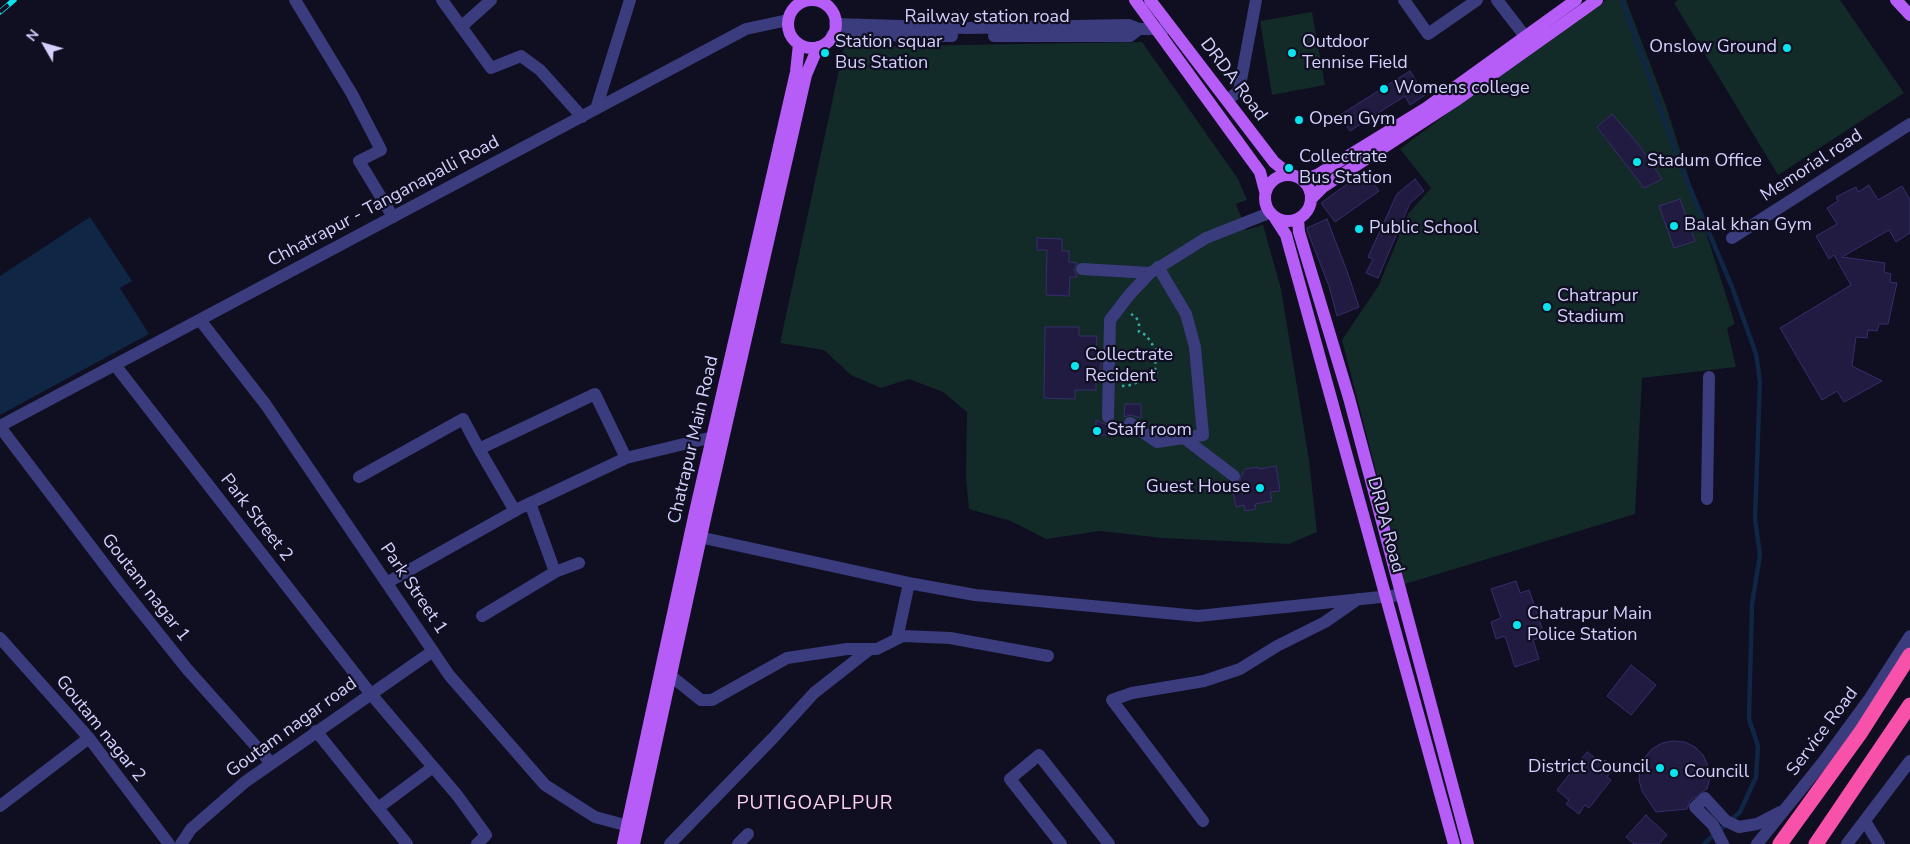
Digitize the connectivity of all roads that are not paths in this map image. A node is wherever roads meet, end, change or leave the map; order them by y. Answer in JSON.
{"nodes":[{"id":1,"x":295,"y":0,"type":"edge"},
{"id":2,"x":442,"y":0,"type":"edge"},
{"id":3,"x":491,"y":0,"type":"edge"},
{"id":4,"x":630,"y":0,"type":"edge"},
{"id":5,"x":1135,"y":0,"type":"edge"},
{"id":6,"x":1256,"y":0,"type":"edge"},
{"id":7,"x":1404,"y":0,"type":"edge"},
{"id":8,"x":1477,"y":0,"type":"edge"},
{"id":9,"x":1497,"y":0,"type":"edge"},
{"id":10,"x":1576,"y":0,"type":"edge"},
{"id":11,"x":1597,"y":0,"type":"edge"},
{"id":12,"x":1896,"y":0,"type":"edge"},
{"id":13,"x":813,"y":1,"type":"edge"},
{"id":14,"x":1151,"y":1,"type":"edge"},
{"id":15,"x":1910,"y":15,"type":"edge"},
{"id":16,"x":788,"y":20,"type":"junction"},
{"id":17,"x":461,"y":27,"type":"junction"},
{"id":18,"x":1156,"y":29,"type":"junction"},
{"id":19,"x":1172,"y":29,"type":"junction"},
{"id":20,"x":834,"y":30,"type":"junction"},
{"id":21,"x":1528,"y":41,"type":"junction"},
{"id":22,"x":799,"y":44,"type":"junction"},
{"id":23,"x":818,"y":47,"type":"junction"},
{"id":24,"x":1227,"y":100,"type":"junction"},
{"id":25,"x":596,"y":109,"type":"junction"},
{"id":26,"x":582,"y":117,"type":"junction"},
{"id":27,"x":1910,"y":124,"type":"edge"},
{"id":28,"x":1296,"y":178,"type":"junction"},
{"id":29,"x":1266,"y":191,"type":"junction"},
{"id":30,"x":1311,"y":200,"type":"junction"},
{"id":31,"x":1272,"y":215,"type":"junction"},
{"id":32,"x":393,"y":217,"type":"junction"},
{"id":33,"x":1298,"y":219,"type":"junction"},
{"id":34,"x":1732,"y":238,"type":"dead end"},
{"id":35,"x":1082,"y":269,"type":"dead end"},
{"id":36,"x":1154,"y":270,"type":"junction"},
{"id":37,"x":200,"y":320,"type":"junction"},
{"id":38,"x":115,"y":365,"type":"junction"},
{"id":39,"x":1710,"y":377,"type":"dead end"},
{"id":40,"x":1108,"y":417,"type":"dead end"},
{"id":41,"x":1130,"y":423,"type":"dead end"},
{"id":42,"x":0,"y":427,"type":"edge"},
{"id":43,"x":718,"y":437,"type":"junction"},
{"id":44,"x":1184,"y":438,"type":"junction"},
{"id":45,"x":479,"y":449,"type":"junction"},
{"id":46,"x":626,"y":458,"type":"junction"},
{"id":47,"x":1234,"y":476,"type":"dead end"},
{"id":48,"x":359,"y":477,"type":"dead end"},
{"id":49,"x":1706,"y":499,"type":"dead end"},
{"id":50,"x":530,"y":503,"type":"junction"},
{"id":51,"x":514,"y":510,"type":"junction"},
{"id":52,"x":696,"y":536,"type":"junction"},
{"id":53,"x":580,"y":563,"type":"dead end"},
{"id":54,"x":556,"y":572,"type":"junction"},
{"id":55,"x":388,"y":582,"type":"junction"},
{"id":56,"x":909,"y":582,"type":"junction"},
{"id":57,"x":1400,"y":595,"type":"junction"},
{"id":58,"x":1386,"y":596,"type":"junction"},
{"id":59,"x":1361,"y":597,"type":"junction"},
{"id":60,"x":482,"y":616,"type":"dead end"},
{"id":61,"x":1910,"y":636,"type":"edge"},
{"id":62,"x":0,"y":638,"type":"edge"},
{"id":63,"x":897,"y":639,"type":"junction"},
{"id":64,"x":870,"y":649,"type":"junction"},
{"id":65,"x":433,"y":651,"type":"junction"},
{"id":66,"x":1048,"y":656,"type":"dead end"},
{"id":67,"x":1910,"y":656,"type":"edge"},
{"id":68,"x":662,"y":664,"type":"junction"},
{"id":69,"x":671,"y":676,"type":"junction"},
{"id":70,"x":370,"y":693,"type":"junction"},
{"id":71,"x":1910,"y":705,"type":"edge"},
{"id":72,"x":316,"y":731,"type":"junction"},
{"id":73,"x":89,"y":738,"type":"junction"},
{"id":74,"x":1910,"y":761,"type":"edge"},
{"id":75,"x":271,"y":763,"type":"junction"},
{"id":76,"x":433,"y":767,"type":"junction"},
{"id":77,"x":1789,"y":805,"type":"junction"},
{"id":78,"x":0,"y":806,"type":"edge"},
{"id":79,"x":378,"y":808,"type":"junction"},
{"id":80,"x":1203,"y":821,"type":"dead end"},
{"id":81,"x":1865,"y":821,"type":"junction"},
{"id":82,"x":633,"y":828,"type":"junction"},
{"id":83,"x":748,"y":834,"type":"dead end"},
{"id":84,"x":1719,"y":836,"type":"edge"},
{"id":85,"x":1465,"y":843,"type":"edge"},
{"id":86,"x":169,"y":844,"type":"edge"},
{"id":87,"x":181,"y":844,"type":"edge"},
{"id":88,"x":407,"y":844,"type":"edge"},
{"id":89,"x":477,"y":844,"type":"edge"},
{"id":90,"x":623,"y":844,"type":"edge"},
{"id":91,"x":634,"y":844,"type":"edge"},
{"id":92,"x":670,"y":844,"type":"edge"},
{"id":93,"x":738,"y":844,"type":"edge"},
{"id":94,"x":1061,"y":844,"type":"edge"},
{"id":95,"x":1109,"y":844,"type":"edge"},
{"id":96,"x":1454,"y":844,"type":"edge"},
{"id":97,"x":1757,"y":844,"type":"edge"},
{"id":98,"x":1780,"y":844,"type":"edge"},
{"id":99,"x":1816,"y":844,"type":"edge"},
{"id":100,"x":1847,"y":844,"type":"edge"},
{"id":101,"x":1879,"y":844,"type":"edge"}],
"edges":[{"from":1,"to":32,"type":"street"},
{"from":2,"to":17,"type":"street"},
{"from":3,"to":17,"type":"street"},
{"from":4,"to":25,"type":"street"},
{"from":5,"to":18,"type":"main road"},
{"from":6,"to":24,"type":"street"},
{"from":7,"to":8,"type":"street"},
{"from":9,"to":21,"type":"street"},
{"from":10,"to":21,"type":"main road"},
{"from":11,"to":21,"type":"main road"},
{"from":12,"to":15,"type":"main road"},
{"from":13,"to":16,"type":"main road"},
{"from":13,"to":20,"type":"main road"},
{"from":14,"to":19,"type":"main road","name":"DRDA Road"},
{"from":16,"to":22,"type":"main road"},
{"from":16,"to":25,"type":"street","name":"Chhatrapur - Tanganapalli Road"},
{"from":17,"to":26,"type":"street"},
{"from":18,"to":19,"type":"street","name":"Railway station road"},
{"from":18,"to":20,"type":"street","name":"Railway station road"},
{"from":18,"to":29,"type":"main road"},
{"from":19,"to":24,"type":"main road","name":"DRDA Road"},
{"from":20,"to":23,"type":"main road"},
{"from":21,"to":28,"type":"main road"},
{"from":21,"to":30,"type":"main road"},
{"from":22,"to":23,"type":"main road"},
{"from":22,"to":43,"type":"main road","name":"Chatrapur Main Road"},
{"from":23,"to":43,"type":"main road","name":"Chatrapur Main Road"},
{"from":24,"to":28,"type":"main road","name":"DRDA Road"},
{"from":25,"to":26,"type":"street","name":"Chhatrapur - Tanganapalli Road"},
{"from":26,"to":32,"type":"street","name":"Chhatrapur - Tanganapalli Road"},
{"from":27,"to":34,"type":"street","name":"Memorial road"},
{"from":28,"to":29,"type":"main road"},
{"from":28,"to":30,"type":"main road"},
{"from":29,"to":31,"type":"main road"},
{"from":30,"to":33,"type":"main road"},
{"from":31,"to":33,"type":"main road"},
{"from":31,"to":36,"type":"street"},
{"from":31,"to":58,"type":"main road","name":"DRDA Road"},
{"from":32,"to":37,"type":"street","name":"Chhatrapur - Tanganapalli Road"},
{"from":33,"to":57,"type":"main road","name":"DRDA Road"},
{"from":35,"to":36,"type":"street"},
{"from":36,"to":40,"type":"street"},
{"from":36,"to":44,"type":"street"},
{"from":37,"to":38,"type":"street","name":"Chhatrapur - Tanganapalli Road"},
{"from":37,"to":55,"type":"street","name":"Park Street 1"},
{"from":38,"to":42,"type":"street","name":"Chhatrapur - Tanganapalli Road"},
{"from":38,"to":70,"type":"street","name":"Park Street 2"},
{"from":39,"to":49,"type":"street"},
{"from":41,"to":44,"type":"street"},
{"from":42,"to":75,"type":"street","name":"Goutam nagar 1"},
{"from":43,"to":46,"type":"street"},
{"from":43,"to":52,"type":"main road","name":"Chatrapur Main Road"},
{"from":44,"to":47,"type":"street"},
{"from":45,"to":46,"type":"street"},
{"from":45,"to":48,"type":"street"},
{"from":45,"to":51,"type":"street"},
{"from":46,"to":50,"type":"street"},
{"from":50,"to":51,"type":"street"},
{"from":50,"to":54,"type":"street"},
{"from":51,"to":55,"type":"street"},
{"from":52,"to":56,"type":"street"},
{"from":52,"to":68,"type":"main road","name":"Chatrapur Main Road"},
{"from":52,"to":69,"type":"main road","name":"Chatrapur Main Road"},
{"from":53,"to":54,"type":"street"},
{"from":54,"to":60,"type":"street"},
{"from":55,"to":65,"type":"street","name":"Park Street 1"},
{"from":56,"to":59,"type":"street"},
{"from":56,"to":63,"type":"street"},
{"from":57,"to":58,"type":"street"},
{"from":57,"to":85,"type":"main road","name":"DRDA Road"},
{"from":58,"to":59,"type":"street"},
{"from":58,"to":96,"type":"main road","name":"DRDA Road"},
{"from":59,"to":80,"type":"street"},
{"from":61,"to":77,"type":"street","name":"Service Road"},
{"from":62,"to":73,"type":"street","name":"Goutam nagar 2"},
{"from":63,"to":64,"type":"street"},
{"from":63,"to":66,"type":"street"},
{"from":64,"to":69,"type":"street"},
{"from":64,"to":92,"type":"street"},
{"from":65,"to":70,"type":"street","name":"Goutam nagar road"},
{"from":65,"to":82,"type":"street","name":"Park Street 1"},
{"from":67,"to":98,"type":"highway"},
{"from":68,"to":69,"type":"street"},
{"from":68,"to":82,"type":"main road","name":"Chatrapur Main Road"},
{"from":69,"to":82,"type":"main road","name":"Chatrapur Main Road"},
{"from":70,"to":72,"type":"street","name":"Goutam nagar road"},
{"from":70,"to":76,"type":"street","name":"Park Street 2"},
{"from":71,"to":99,"type":"highway"},
{"from":72,"to":75,"type":"street","name":"Goutam nagar road"},
{"from":72,"to":79,"type":"street"},
{"from":73,"to":78,"type":"street"},
{"from":73,"to":86,"type":"street","name":"Goutam nagar 2"},
{"from":74,"to":81,"type":"street"},
{"from":75,"to":87,"type":"street","name":"Goutam nagar road"},
{"from":76,"to":79,"type":"street"},
{"from":76,"to":89,"type":"street","name":"Park Street 2"},
{"from":77,"to":84,"type":"street"},
{"from":77,"to":97,"type":"street","name":"Service Road"},
{"from":79,"to":88,"type":"street"},
{"from":81,"to":100,"type":"street"},
{"from":81,"to":101,"type":"street"},
{"from":82,"to":90,"type":"main road","name":"Chatrapur Main Road"},
{"from":82,"to":91,"type":"main road","name":"Chatrapur Main Road"},
{"from":83,"to":93,"type":"street"},
{"from":94,"to":95,"type":"street"}]}
